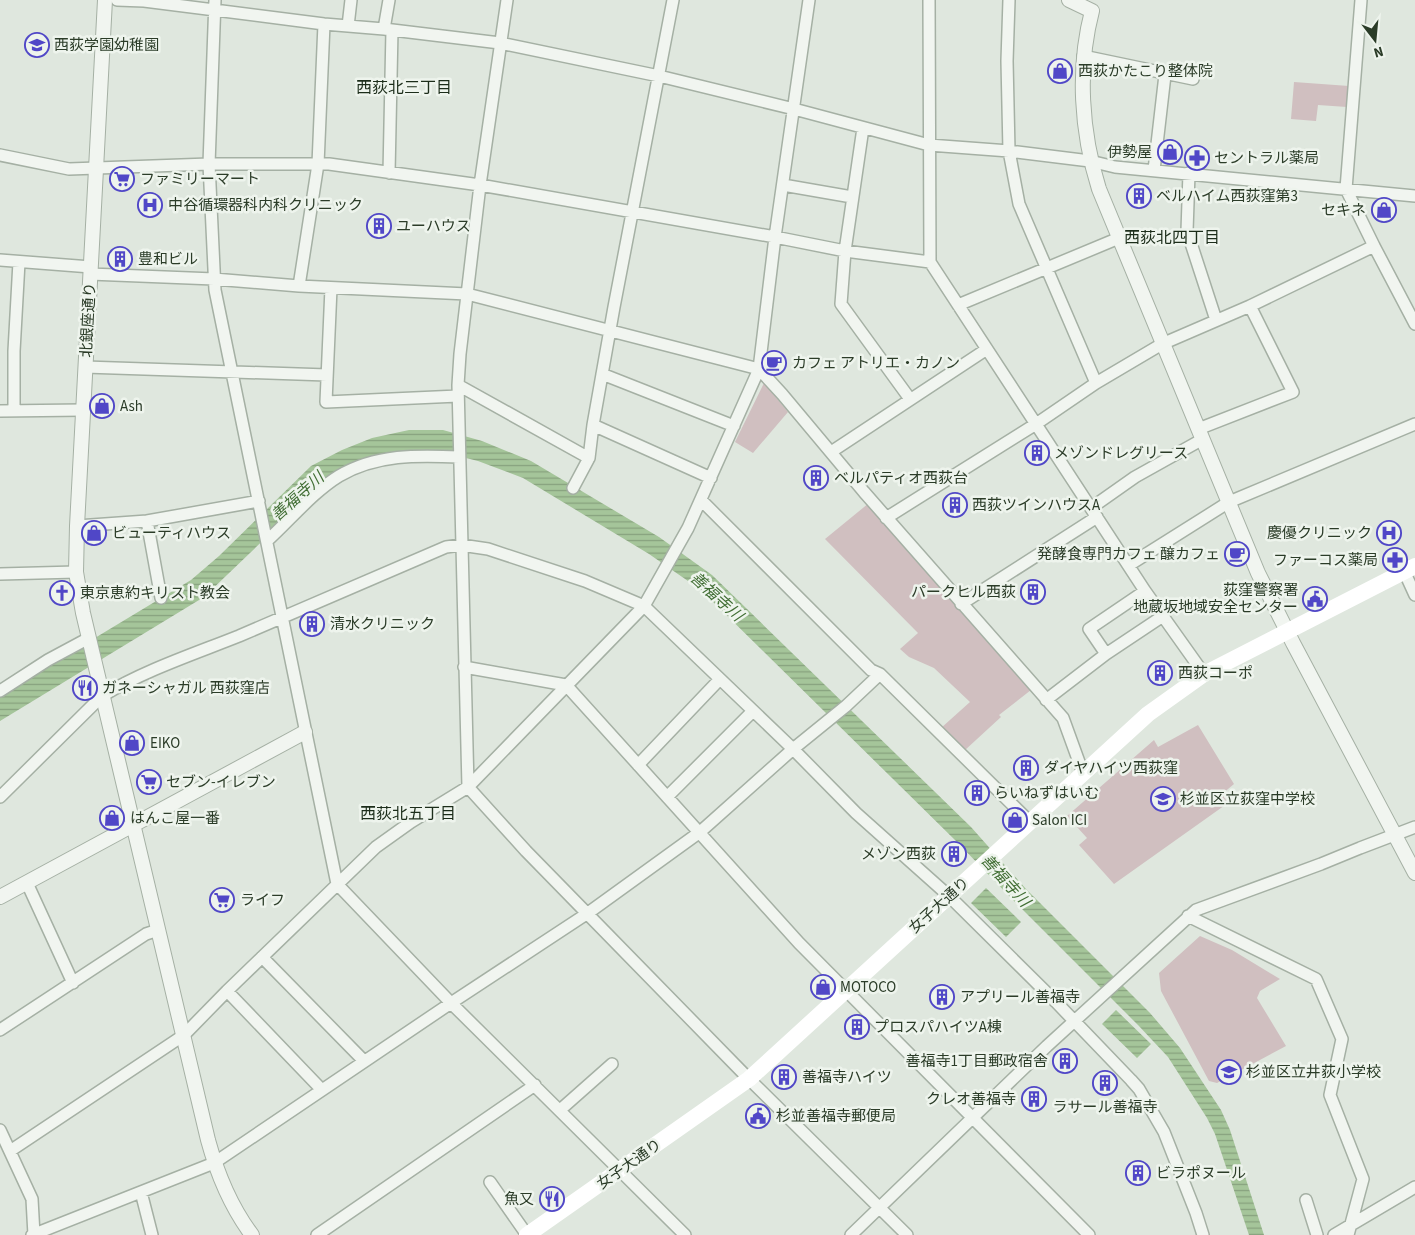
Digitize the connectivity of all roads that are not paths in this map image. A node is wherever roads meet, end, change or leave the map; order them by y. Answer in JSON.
{"nodes":[{"id":1,"x":105,"y":0,"type":"edge"},
{"id":2,"x":118,"y":0,"type":"edge"},
{"id":3,"x":352,"y":0,"type":"edge"},
{"id":4,"x":389,"y":0,"type":"edge"},
{"id":5,"x":507,"y":0,"type":"edge"},
{"id":6,"x":673,"y":0,"type":"edge"},
{"id":7,"x":809,"y":0,"type":"edge"},
{"id":8,"x":929,"y":0,"type":"edge"},
{"id":9,"x":1009,"y":0,"type":"edge"},
{"id":10,"x":1069,"y":0,"type":"edge"},
{"id":11,"x":1361,"y":0,"type":"edge"},
{"id":12,"x":214,"y":5,"type":"edge"},
{"id":13,"x":1092,"y":5,"type":"edge"},
{"id":14,"x":324,"y":24,"type":"junction"},
{"id":15,"x":348,"y":26,"type":"junction"},
{"id":16,"x":388,"y":30,"type":"junction"},
{"id":17,"x":500,"y":43,"type":"junction"},
{"id":18,"x":1083,"y":56,"type":"junction"},
{"id":19,"x":1166,"y":74,"type":"junction"},
{"id":20,"x":659,"y":76,"type":"junction"},
{"id":21,"x":1193,"y":79,"type":"dead end"},
{"id":22,"x":794,"y":109,"type":"junction"},
{"id":23,"x":863,"y":128,"type":"junction"},
{"id":24,"x":929,"y":144,"type":"junction"},
{"id":25,"x":1009,"y":151,"type":"junction"},
{"id":26,"x":0,"y":155,"type":"edge"},
{"id":27,"x":1090,"y":161,"type":"junction"},
{"id":28,"x":209,"y":164,"type":"junction"},
{"id":29,"x":318,"y":164,"type":"junction"},
{"id":30,"x":96,"y":168,"type":"junction"},
{"id":31,"x":1154,"y":170,"type":"junction"},
{"id":32,"x":389,"y":173,"type":"junction"},
{"id":33,"x":1189,"y":174,"type":"junction"},
{"id":34,"x":480,"y":185,"type":"junction"},
{"id":35,"x":783,"y":185,"type":"junction"},
{"id":36,"x":1346,"y":189,"type":"junction"},
{"id":37,"x":852,"y":196,"type":"junction"},
{"id":38,"x":1415,"y":196,"type":"edge"},
{"id":39,"x":632,"y":212,"type":"junction"},
{"id":40,"x":775,"y":237,"type":"junction"},
{"id":41,"x":1119,"y":238,"type":"junction"},
{"id":42,"x":1374,"y":246,"type":"junction"},
{"id":43,"x":845,"y":251,"type":"junction"},
{"id":44,"x":0,"y":260,"type":"edge"},
{"id":45,"x":19,"y":262,"type":"junction"},
{"id":46,"x":930,"y":262,"type":"junction"},
{"id":47,"x":1046,"y":269,"type":"junction"},
{"id":48,"x":90,"y":271,"type":"junction"},
{"id":49,"x":214,"y":279,"type":"junction"},
{"id":50,"x":299,"y":286,"type":"junction"},
{"id":51,"x":330,"y":288,"type":"junction"},
{"id":52,"x":467,"y":294,"type":"junction"},
{"id":53,"x":958,"y":305,"type":"junction"},
{"id":54,"x":1250,"y":306,"type":"junction"},
{"id":55,"x":1216,"y":320,"type":"junction"},
{"id":56,"x":1415,"y":324,"type":"edge"},
{"id":57,"x":611,"y":330,"type":"junction"},
{"id":58,"x":1162,"y":344,"type":"junction"},
{"id":59,"x":987,"y":349,"type":"junction"},
{"id":60,"x":85,"y":366,"type":"junction"},
{"id":61,"x":759,"y":368,"type":"junction"},
{"id":62,"x":231,"y":372,"type":"junction"},
{"id":63,"x":602,"y":374,"type":"junction"},
{"id":64,"x":327,"y":375,"type":"junction"},
{"id":65,"x":1096,"y":383,"type":"junction"},
{"id":66,"x":458,"y":390,"type":"junction"},
{"id":67,"x":910,"y":399,"type":"junction"},
{"id":68,"x":83,"y":410,"type":"junction"},
{"id":69,"x":0,"y":411,"type":"edge"},
{"id":70,"x":14,"y":411,"type":"junction"},
{"id":71,"x":1036,"y":424,"type":"junction"},
{"id":72,"x":1415,"y":424,"type":"edge"},
{"id":73,"x":593,"y":425,"type":"junction"},
{"id":74,"x":734,"y":426,"type":"junction"},
{"id":75,"x":1201,"y":434,"type":"junction"},
{"id":76,"x":831,"y":452,"type":"junction"},
{"id":77,"x":459,"y":455,"type":"junction"},
{"id":78,"x":588,"y":458,"type":"junction"},
{"id":79,"x":710,"y":478,"type":"junction"},
{"id":80,"x":572,"y":488,"type":"dead end"},
{"id":81,"x":700,"y":500,"type":"junction"},
{"id":82,"x":259,"y":501,"type":"junction"},
{"id":83,"x":1229,"y":502,"type":"junction"},
{"id":84,"x":1094,"y":512,"type":"junction"},
{"id":85,"x":886,"y":518,"type":"junction"},
{"id":86,"x":148,"y":521,"type":"junction"},
{"id":87,"x":77,"y":526,"type":"junction"},
{"id":88,"x":267,"y":537,"type":"junction"},
{"id":89,"x":461,"y":545,"type":"junction"},
{"id":90,"x":1129,"y":565,"type":"junction"},
{"id":91,"x":1410,"y":568,"type":"edge"},
{"id":92,"x":76,"y":572,"type":"junction"},
{"id":93,"x":0,"y":574,"type":"edge"},
{"id":94,"x":1145,"y":591,"type":"junction"},
{"id":95,"x":1415,"y":595,"type":"edge"},
{"id":96,"x":161,"y":598,"type":"dead end"},
{"id":97,"x":961,"y":604,"type":"junction"},
{"id":98,"x":644,"y":606,"type":"junction"},
{"id":99,"x":1163,"y":616,"type":"junction"},
{"id":100,"x":283,"y":618,"type":"junction"},
{"id":101,"x":1287,"y":630,"type":"junction"},
{"id":102,"x":89,"y":640,"type":"junction"},
{"id":103,"x":1106,"y":654,"type":"junction"},
{"id":104,"x":464,"y":667,"type":"junction"},
{"id":105,"x":880,"y":674,"type":"junction"},
{"id":106,"x":1204,"y":674,"type":"junction"},
{"id":107,"x":720,"y":679,"type":"junction"},
{"id":108,"x":566,"y":685,"type":"junction"},
{"id":109,"x":0,"y":691,"type":"edge"},
{"id":110,"x":102,"y":696,"type":"junction"},
{"id":111,"x":1046,"y":700,"type":"junction"},
{"id":112,"x":753,"y":711,"type":"junction"},
{"id":113,"x":305,"y":732,"type":"junction"},
{"id":114,"x":793,"y":749,"type":"junction"},
{"id":115,"x":638,"y":765,"type":"junction"},
{"id":116,"x":1082,"y":773,"type":"junction"},
{"id":117,"x":468,"y":787,"type":"junction"},
{"id":118,"x":0,"y":797,"type":"edge"},
{"id":119,"x":667,"y":797,"type":"junction"},
{"id":120,"x":1030,"y":822,"type":"junction"},
{"id":121,"x":134,"y":826,"type":"junction"},
{"id":122,"x":1415,"y":827,"type":"edge"},
{"id":123,"x":700,"y":832,"type":"junction"},
{"id":124,"x":1395,"y":835,"type":"junction"},
{"id":125,"x":1415,"y":872,"type":"edge"},
{"id":126,"x":27,"y":883,"type":"junction"},
{"id":127,"x":337,"y":884,"type":"junction"},
{"id":128,"x":949,"y":896,"type":"junction"},
{"id":129,"x":0,"y":897,"type":"edge"},
{"id":130,"x":588,"y":913,"type":"junction"},
{"id":131,"x":1188,"y":916,"type":"junction"},
{"id":132,"x":158,"y":930,"type":"junction"},
{"id":133,"x":262,"y":957,"type":"junction"},
{"id":134,"x":73,"y":983,"type":"junction"},
{"id":135,"x":847,"y":990,"type":"junction"},
{"id":136,"x":227,"y":991,"type":"junction"},
{"id":137,"x":450,"y":1003,"type":"junction"},
{"id":138,"x":1075,"y":1022,"type":"junction"},
{"id":139,"x":0,"y":1030,"type":"edge"},
{"id":140,"x":184,"y":1035,"type":"junction"},
{"id":141,"x":364,"y":1061,"type":"junction"},
{"id":142,"x":612,"y":1064,"type":"dead end"},
{"id":143,"x":749,"y":1079,"type":"junction"},
{"id":144,"x":535,"y":1085,"type":"junction"},
{"id":145,"x":322,"y":1090,"type":"junction"},
{"id":146,"x":560,"y":1110,"type":"junction"},
{"id":147,"x":973,"y":1119,"type":"junction"},
{"id":148,"x":0,"y":1130,"type":"edge"},
{"id":149,"x":10,"y":1151,"type":"junction"},
{"id":150,"x":214,"y":1163,"type":"junction"},
{"id":151,"x":619,"y":1171,"type":"junction"},
{"id":152,"x":490,"y":1182,"type":"dead end"},
{"id":153,"x":1415,"y":1187,"type":"edge"},
{"id":154,"x":141,"y":1192,"type":"junction"},
{"id":155,"x":1306,"y":1200,"type":"dead end"},
{"id":156,"x":880,"y":1207,"type":"junction"},
{"id":157,"x":1350,"y":1229,"type":"edge"},
{"id":158,"x":325,"y":1233,"type":"edge"},
{"id":159,"x":33,"y":1235,"type":"edge"},
{"id":160,"x":152,"y":1235,"type":"edge"},
{"id":161,"x":252,"y":1235,"type":"edge"},
{"id":162,"x":527,"y":1235,"type":"edge"},
{"id":163,"x":685,"y":1235,"type":"edge"},
{"id":164,"x":851,"y":1235,"type":"edge"},
{"id":165,"x":907,"y":1235,"type":"edge"},
{"id":166,"x":1089,"y":1235,"type":"edge"},
{"id":167,"x":1203,"y":1235,"type":"edge"},
{"id":168,"x":1317,"y":1235,"type":"edge"},
{"id":169,"x":1334,"y":1235,"type":"edge"}],
"edges":[{"from":1,"to":30,"type":"street","name":"北銀座通り"},
{"from":2,"to":12,"type":"street"},
{"from":3,"to":15,"type":"street"},
{"from":4,"to":16,"type":"street"},
{"from":5,"to":17,"type":"street"},
{"from":6,"to":20,"type":"street"},
{"from":7,"to":22,"type":"street"},
{"from":8,"to":24,"type":"street"},
{"from":9,"to":25,"type":"street"},
{"from":10,"to":13,"type":"street"},
{"from":11,"to":36,"type":"street"},
{"from":12,"to":14,"type":"street"},
{"from":12,"to":28,"type":"street"},
{"from":13,"to":18,"type":"street"},
{"from":14,"to":15,"type":"street"},
{"from":14,"to":29,"type":"street"},
{"from":15,"to":16,"type":"street"},
{"from":16,"to":17,"type":"street"},
{"from":16,"to":32,"type":"street"},
{"from":17,"to":20,"type":"street"},
{"from":17,"to":34,"type":"street"},
{"from":18,"to":19,"type":"street"},
{"from":18,"to":27,"type":"street"},
{"from":19,"to":21,"type":"street"},
{"from":19,"to":31,"type":"street"},
{"from":20,"to":22,"type":"street"},
{"from":20,"to":39,"type":"street"},
{"from":22,"to":23,"type":"street"},
{"from":22,"to":35,"type":"street"},
{"from":23,"to":24,"type":"street"},
{"from":23,"to":37,"type":"street"},
{"from":24,"to":25,"type":"street"},
{"from":24,"to":46,"type":"street"},
{"from":25,"to":27,"type":"street"},
{"from":25,"to":47,"type":"street"},
{"from":26,"to":30,"type":"street"},
{"from":27,"to":31,"type":"street"},
{"from":27,"to":41,"type":"street"},
{"from":28,"to":29,"type":"street"},
{"from":28,"to":30,"type":"street"},
{"from":28,"to":49,"type":"street"},
{"from":29,"to":32,"type":"street"},
{"from":29,"to":50,"type":"street"},
{"from":30,"to":48,"type":"street","name":"北銀座通り"},
{"from":31,"to":33,"type":"street"},
{"from":32,"to":34,"type":"street"},
{"from":33,"to":36,"type":"street"},
{"from":33,"to":55,"type":"street"},
{"from":34,"to":39,"type":"street"},
{"from":34,"to":52,"type":"street"},
{"from":35,"to":37,"type":"street"},
{"from":35,"to":40,"type":"street"},
{"from":36,"to":38,"type":"street"},
{"from":36,"to":42,"type":"street"},
{"from":37,"to":43,"type":"street"},
{"from":39,"to":40,"type":"street"},
{"from":39,"to":57,"type":"street"},
{"from":40,"to":43,"type":"street"},
{"from":40,"to":61,"type":"street"},
{"from":41,"to":47,"type":"street"},
{"from":41,"to":58,"type":"street"},
{"from":42,"to":54,"type":"street"},
{"from":42,"to":56,"type":"street"},
{"from":43,"to":46,"type":"street"},
{"from":43,"to":67,"type":"street"},
{"from":44,"to":45,"type":"street"},
{"from":45,"to":48,"type":"street"},
{"from":45,"to":70,"type":"street"},
{"from":46,"to":53,"type":"street"},
{"from":47,"to":53,"type":"street"},
{"from":47,"to":65,"type":"street"},
{"from":48,"to":49,"type":"street"},
{"from":48,"to":60,"type":"street","name":"北銀座通り"},
{"from":49,"to":50,"type":"street"},
{"from":49,"to":62,"type":"street"},
{"from":50,"to":51,"type":"street"},
{"from":51,"to":52,"type":"street"},
{"from":51,"to":64,"type":"street"},
{"from":52,"to":57,"type":"street"},
{"from":52,"to":66,"type":"street"},
{"from":53,"to":59,"type":"street"},
{"from":54,"to":55,"type":"street"},
{"from":54,"to":75,"type":"street"},
{"from":55,"to":58,"type":"street"},
{"from":57,"to":61,"type":"street"},
{"from":57,"to":63,"type":"street"},
{"from":58,"to":65,"type":"street"},
{"from":58,"to":75,"type":"street"},
{"from":59,"to":67,"type":"street"},
{"from":59,"to":71,"type":"street"},
{"from":60,"to":62,"type":"street"},
{"from":60,"to":68,"type":"street","name":"北銀座通り"},
{"from":61,"to":74,"type":"street"},
{"from":61,"to":76,"type":"street"},
{"from":62,"to":64,"type":"street"},
{"from":62,"to":82,"type":"street"},
{"from":63,"to":73,"type":"street"},
{"from":63,"to":74,"type":"street"},
{"from":64,"to":66,"type":"street"},
{"from":65,"to":71,"type":"street"},
{"from":66,"to":77,"type":"street"},
{"from":66,"to":78,"type":"street"},
{"from":67,"to":76,"type":"street"},
{"from":68,"to":70,"type":"street"},
{"from":68,"to":87,"type":"street","name":"北銀座通り"},
{"from":69,"to":70,"type":"street"},
{"from":71,"to":84,"type":"street"},
{"from":71,"to":85,"type":"street"},
{"from":72,"to":83,"type":"street"},
{"from":73,"to":78,"type":"street"},
{"from":73,"to":79,"type":"street"},
{"from":74,"to":79,"type":"street"},
{"from":75,"to":83,"type":"street"},
{"from":75,"to":84,"type":"street"},
{"from":76,"to":85,"type":"street"},
{"from":77,"to":88,"type":"street"},
{"from":77,"to":89,"type":"street"},
{"from":78,"to":80,"type":"street"},
{"from":79,"to":81,"type":"street"},
{"from":81,"to":98,"type":"street"},
{"from":81,"to":105,"type":"street"},
{"from":82,"to":86,"type":"street"},
{"from":82,"to":88,"type":"street"},
{"from":83,"to":90,"type":"street"},
{"from":83,"to":101,"type":"street"},
{"from":84,"to":90,"type":"street"},
{"from":84,"to":97,"type":"street"},
{"from":85,"to":97,"type":"street"},
{"from":86,"to":87,"type":"street"},
{"from":86,"to":96,"type":"street"},
{"from":87,"to":92,"type":"street","name":"北銀座通り"},
{"from":88,"to":100,"type":"street"},
{"from":89,"to":98,"type":"street"},
{"from":89,"to":100,"type":"street"},
{"from":89,"to":104,"type":"street"},
{"from":90,"to":94,"type":"street"},
{"from":91,"to":95,"type":"street"},
{"from":91,"to":101,"type":"main road","name":"女子大通り"},
{"from":92,"to":93,"type":"street"},
{"from":92,"to":102,"type":"street","name":"北銀座通り"},
{"from":94,"to":99,"type":"street"},
{"from":94,"to":103,"type":"street"},
{"from":97,"to":111,"type":"street"},
{"from":98,"to":107,"type":"street"},
{"from":98,"to":108,"type":"street"},
{"from":99,"to":103,"type":"street"},
{"from":99,"to":106,"type":"street"},
{"from":100,"to":110,"type":"street"},
{"from":100,"to":113,"type":"street"},
{"from":101,"to":106,"type":"main road","name":"女子大通り"},
{"from":101,"to":124,"type":"street"},
{"from":102,"to":109,"type":"street"},
{"from":102,"to":110,"type":"street","name":"北銀座通り"},
{"from":103,"to":111,"type":"street"},
{"from":104,"to":108,"type":"street"},
{"from":104,"to":117,"type":"street"},
{"from":105,"to":114,"type":"street"},
{"from":105,"to":120,"type":"street"},
{"from":106,"to":116,"type":"main road","name":"女子大通り"},
{"from":107,"to":112,"type":"street"},
{"from":107,"to":115,"type":"street"},
{"from":108,"to":115,"type":"street"},
{"from":108,"to":117,"type":"street"},
{"from":110,"to":118,"type":"street"},
{"from":110,"to":121,"type":"street","name":"北銀座通り"},
{"from":111,"to":116,"type":"street"},
{"from":112,"to":114,"type":"street"},
{"from":112,"to":119,"type":"street"},
{"from":113,"to":121,"type":"street"},
{"from":113,"to":127,"type":"street"},
{"from":114,"to":123,"type":"street"},
{"from":114,"to":128,"type":"street"},
{"from":115,"to":119,"type":"street"},
{"from":116,"to":120,"type":"main road","name":"女子大通り"},
{"from":117,"to":127,"type":"street"},
{"from":117,"to":130,"type":"street"},
{"from":119,"to":123,"type":"street"},
{"from":120,"to":128,"type":"main road","name":"女子大通り"},
{"from":121,"to":126,"type":"street"},
{"from":121,"to":132,"type":"street","name":"北銀座通り"},
{"from":122,"to":124,"type":"street"},
{"from":123,"to":130,"type":"street"},
{"from":123,"to":135,"type":"street"},
{"from":124,"to":125,"type":"street"},
{"from":124,"to":131,"type":"street"},
{"from":126,"to":129,"type":"street"},
{"from":126,"to":134,"type":"street"},
{"from":127,"to":133,"type":"street"},
{"from":127,"to":137,"type":"street"},
{"from":128,"to":135,"type":"main road","name":"女子大通り"},
{"from":128,"to":138,"type":"street"},
{"from":130,"to":137,"type":"street"},
{"from":130,"to":143,"type":"street"},
{"from":131,"to":138,"type":"street"},
{"from":131,"to":157,"type":"street"},
{"from":132,"to":134,"type":"street"},
{"from":132,"to":140,"type":"street","name":"北銀座通り"},
{"from":133,"to":136,"type":"street"},
{"from":133,"to":141,"type":"street"},
{"from":134,"to":139,"type":"street"},
{"from":135,"to":143,"type":"main road","name":"女子大通り"},
{"from":135,"to":147,"type":"street"},
{"from":136,"to":140,"type":"street"},
{"from":136,"to":145,"type":"street"},
{"from":137,"to":141,"type":"street"},
{"from":137,"to":144,"type":"street"},
{"from":138,"to":147,"type":"street"},
{"from":138,"to":167,"type":"street"},
{"from":140,"to":149,"type":"street"},
{"from":140,"to":150,"type":"street","name":"北銀座通り"},
{"from":141,"to":145,"type":"street"},
{"from":142,"to":146,"type":"street"},
{"from":143,"to":151,"type":"main road","name":"女子大通り"},
{"from":143,"to":156,"type":"street"},
{"from":144,"to":146,"type":"street"},
{"from":144,"to":158,"type":"street"},
{"from":145,"to":150,"type":"street"},
{"from":146,"to":151,"type":"street"},
{"from":147,"to":156,"type":"street"},
{"from":147,"to":166,"type":"street"},
{"from":148,"to":149,"type":"street"},
{"from":149,"to":159,"type":"street"},
{"from":150,"to":154,"type":"street"},
{"from":150,"to":161,"type":"street","name":"北銀座通り"},
{"from":151,"to":162,"type":"main road","name":"女子大通り"},
{"from":151,"to":163,"type":"street"},
{"from":152,"to":162,"type":"street"},
{"from":153,"to":157,"type":"street"},
{"from":154,"to":159,"type":"street"},
{"from":154,"to":160,"type":"street"},
{"from":155,"to":168,"type":"street"},
{"from":156,"to":164,"type":"street"},
{"from":156,"to":165,"type":"street"},
{"from":157,"to":169,"type":"street"}]}
